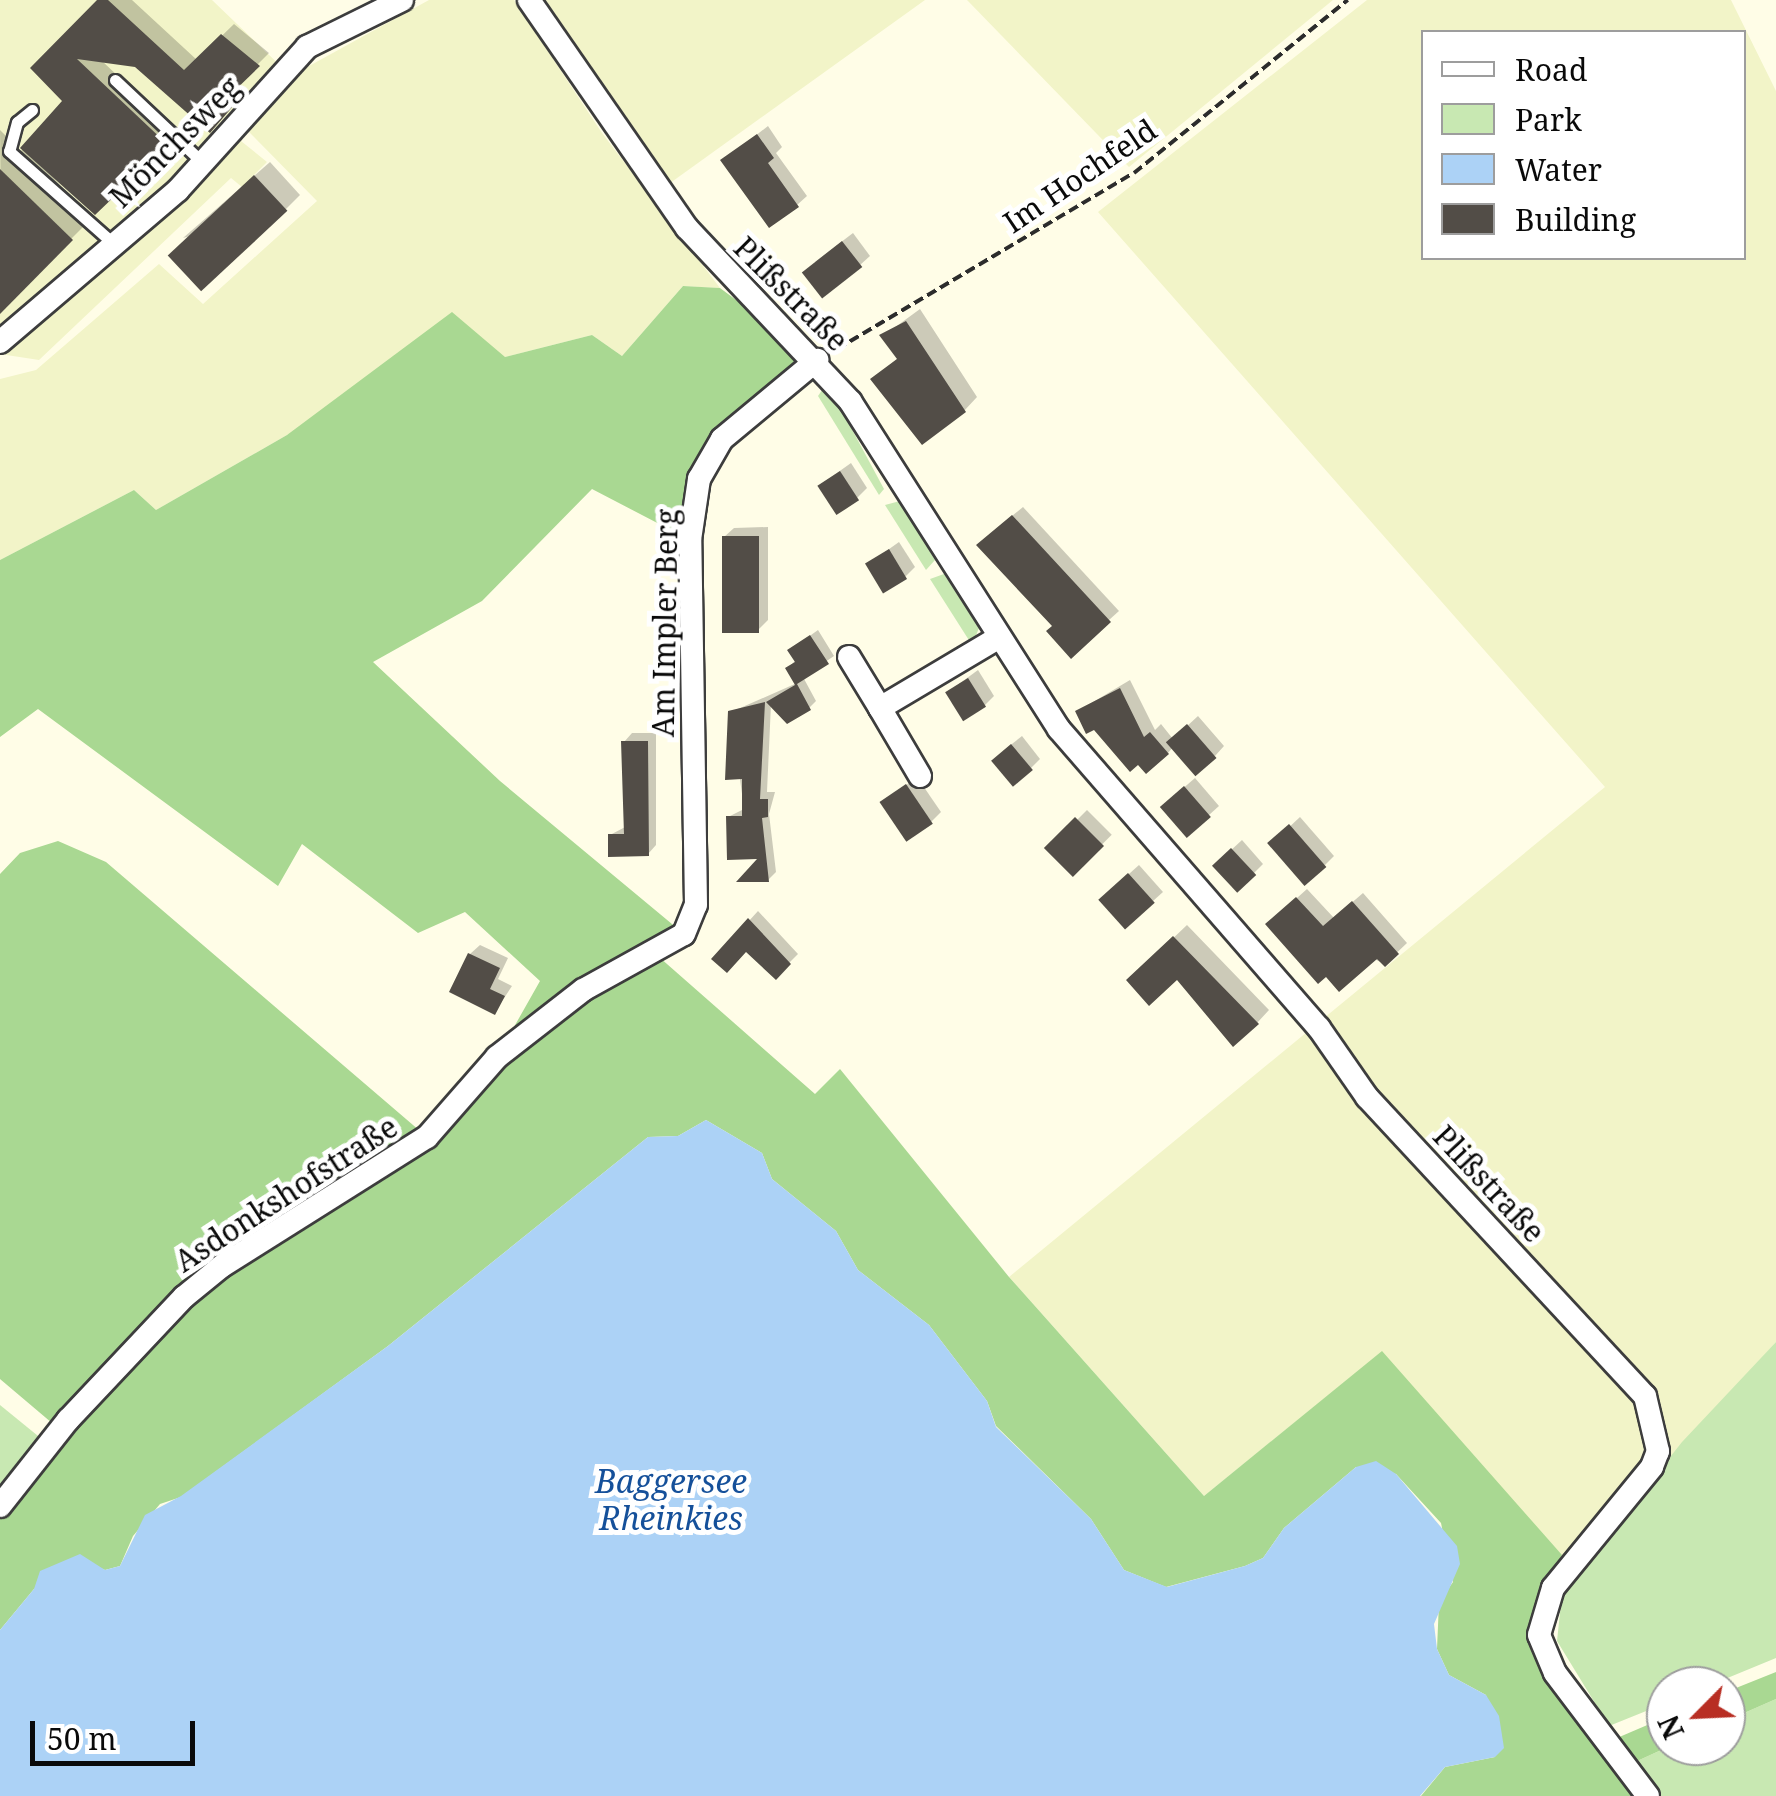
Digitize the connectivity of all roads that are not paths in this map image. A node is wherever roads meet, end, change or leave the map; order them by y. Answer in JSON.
{"nodes":[{"id":1,"x":402,"y":0,"type":"edge"},
{"id":2,"x":530,"y":0,"type":"edge"},
{"id":3,"x":115,"y":80,"type":"dead end"},
{"id":4,"x":32,"y":110,"type":"dead end"},
{"id":5,"x":202,"y":162,"type":"junction"},
{"id":6,"x":114,"y":244,"type":"junction"},
{"id":7,"x":0,"y":342,"type":"edge"},
{"id":8,"x":818,"y":360,"type":"junction"},
{"id":9,"x":996,"y":639,"type":"junction"},
{"id":10,"x":850,"y":657,"type":"dead end"},
{"id":11,"x":880,"y":708,"type":"junction"},
{"id":12,"x":920,"y":776,"type":"dead end"},
{"id":13,"x":684,"y":934,"type":"joint"},
{"id":14,"x":0,"y":1506,"type":"edge"},
{"id":15,"x":1648,"y":1796,"type":"edge"}],
"edges":[{"from":1,"to":5,"type":"street","name":"Mönchsweg"},
{"from":2,"to":8,"type":"street","name":"Plißstraße"},
{"from":3,"to":5,"type":"lane"},
{"from":4,"to":6,"type":"lane"},
{"from":5,"to":6,"type":"street","name":"Mönchsweg"},
{"from":6,"to":7,"type":"street","name":"Mönchsweg"},
{"from":8,"to":9,"type":"street","name":"Plißstraße"},
{"from":8,"to":13,"type":"street","name":"Am Impler Berg"},
{"from":9,"to":11,"type":"street"},
{"from":9,"to":15,"type":"street","name":"Plißstraße"},
{"from":10,"to":11,"type":"street"},
{"from":11,"to":12,"type":"street"},
{"from":13,"to":14,"type":"street","name":"Asdonkshofstraße"}]}
